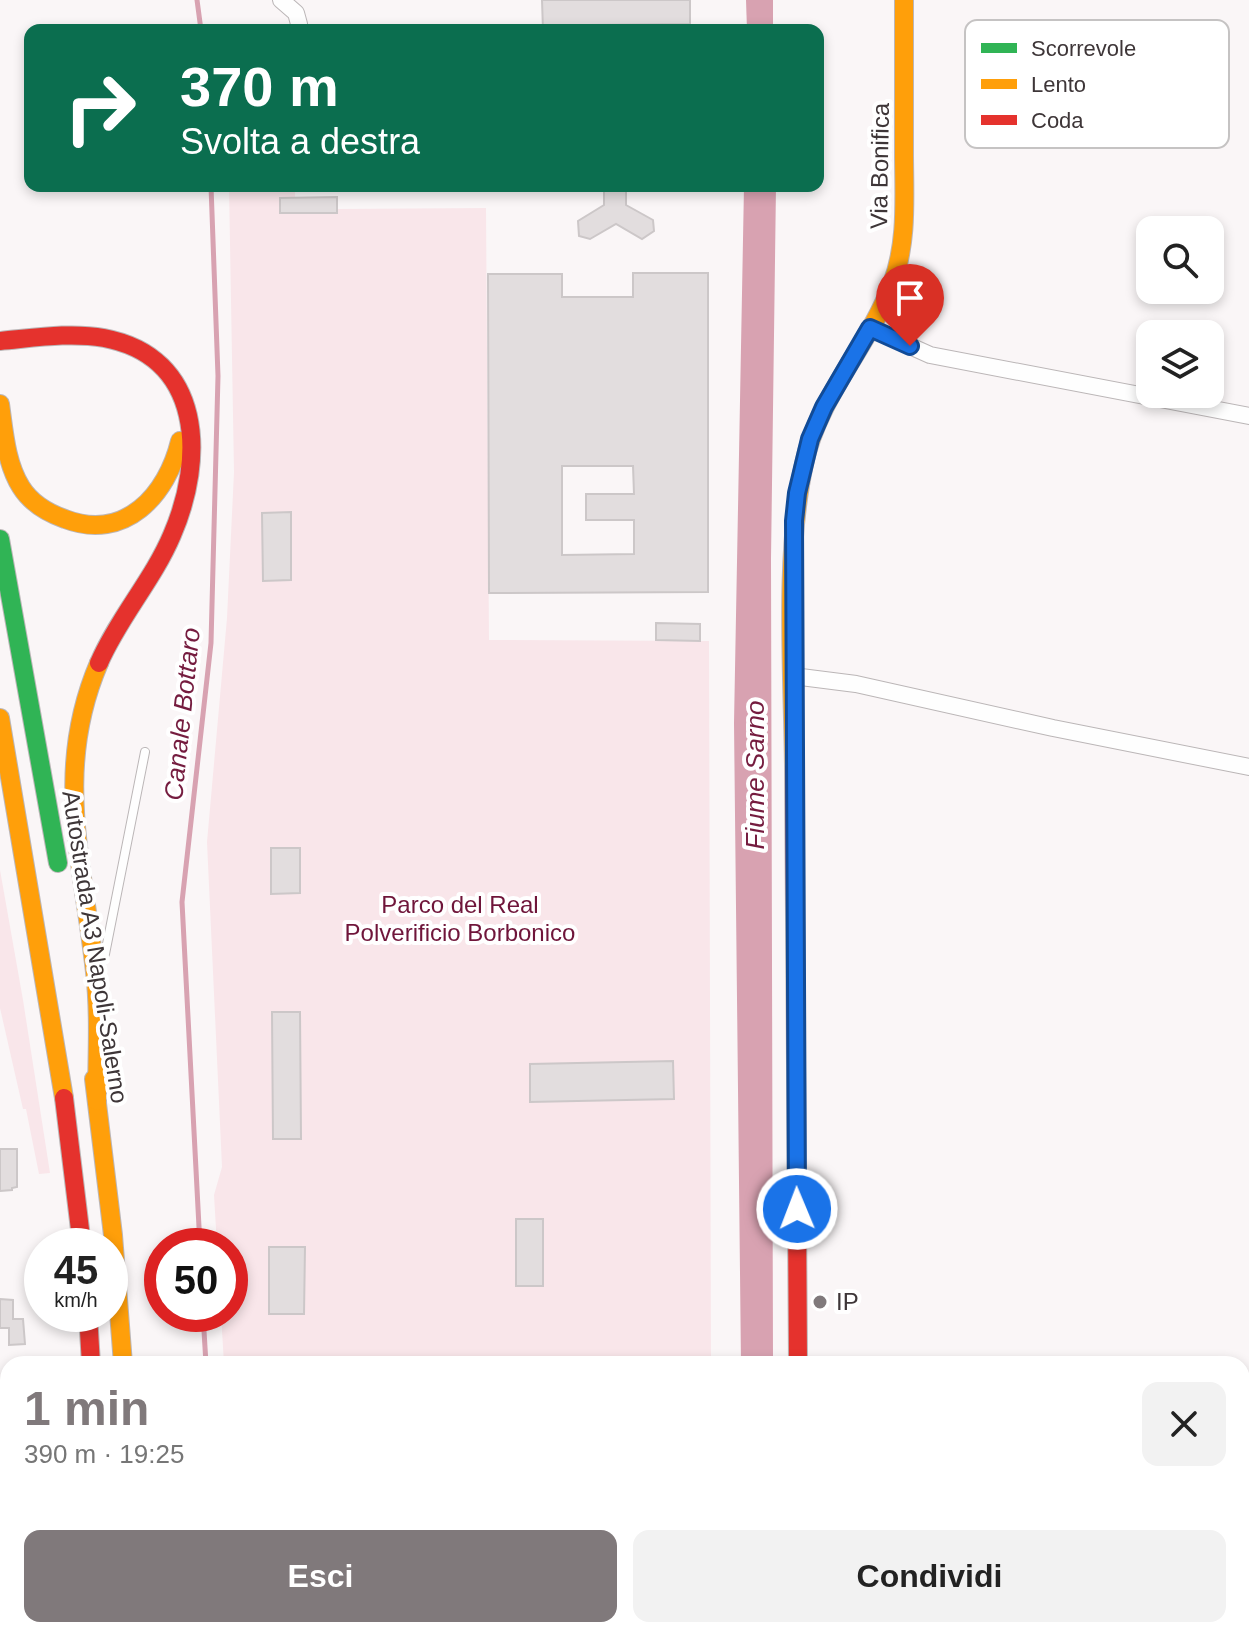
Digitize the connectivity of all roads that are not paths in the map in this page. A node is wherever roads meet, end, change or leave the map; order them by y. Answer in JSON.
{"nodes":[{"id":1,"x":281,"y":0,"type":"edge"},
{"id":2,"x":904,"y":0,"type":"edge"},
{"id":3,"x":299,"y":24,"type":"dead end"},
{"id":4,"x":870,"y":328,"type":"junction"},
{"id":5,"x":3,"y":348,"type":"edge"},
{"id":6,"x":0,"y":404,"type":"edge"},
{"id":7,"x":1249,"y":416,"type":"edge"},
{"id":8,"x":0,"y":539,"type":"edge"},
{"id":9,"x":793,"y":676,"type":"junction"},
{"id":10,"x":0,"y":718,"type":"edge"},
{"id":11,"x":145,"y":752,"type":"dead end"},
{"id":12,"x":1249,"y":767,"type":"edge"},
{"id":13,"x":0,"y":827,"type":"edge"},
{"id":14,"x":60,"y":878,"type":"dead end"},
{"id":15,"x":74,"y":951,"type":"dead end"},
{"id":16,"x":93,"y":956,"type":"junction"},
{"id":17,"x":59,"y":1061,"type":"junction"},
{"id":18,"x":97,"y":1101,"type":"junction"},
{"id":19,"x":80,"y":1228,"type":"edge"},
{"id":20,"x":89,"y":1332,"type":"edge"},
{"id":21,"x":91,"y":1356,"type":"edge"},
{"id":22,"x":122,"y":1356,"type":"edge"},
{"id":23,"x":798,"y":1356,"type":"edge"}],
"edges":[{"from":1,"to":3,"type":"street"},
{"from":2,"to":4,"type":"main road","name":"Via Bonifica"},
{"from":4,"to":7,"type":"street"},
{"from":4,"to":9,"type":"main road","name":"Via Bonifica"},
{"from":5,"to":6,"type":"main road"},
{"from":5,"to":16,"type":"main road"},
{"from":8,"to":14,"type":"main road","name":"Autostrada A3 Napoli-Salerno"},
{"from":9,"to":12,"type":"street"},
{"from":9,"to":23,"type":"main road","name":"Via Bonifica"},
{"from":10,"to":17,"type":"main road"},
{"from":11,"to":16,"type":"lane"},
{"from":13,"to":17,"type":"main road"},
{"from":15,"to":18,"type":"main road","name":"Autostrada A3 Napoli-Salerno"},
{"from":16,"to":18,"type":"main road"},
{"from":17,"to":19,"type":"main road"},
{"from":18,"to":22,"type":"main road","name":"Autostrada A3 Napoli-Salerno"},
{"from":20,"to":21,"type":"main road"}]}
